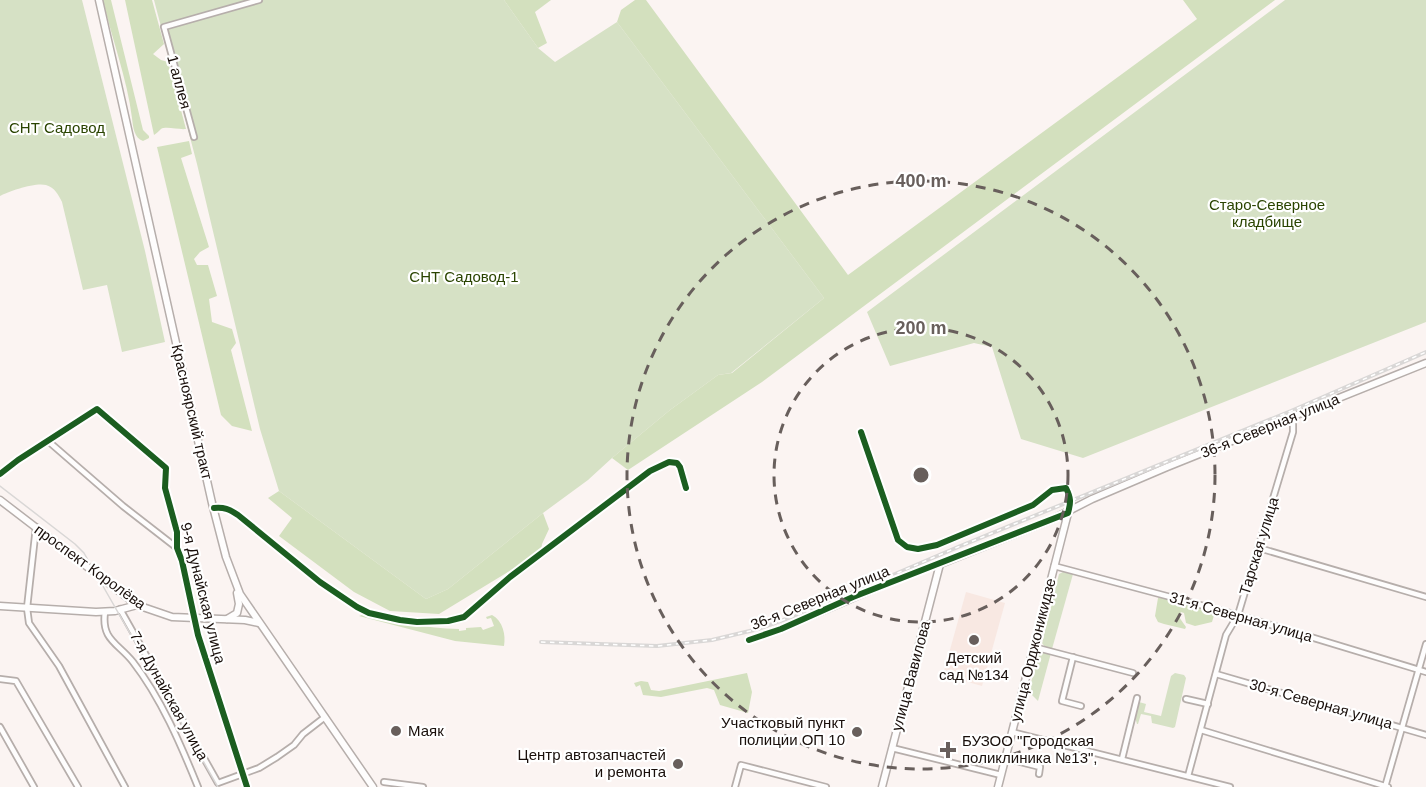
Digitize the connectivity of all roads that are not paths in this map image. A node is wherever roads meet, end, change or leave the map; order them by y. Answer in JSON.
{"nodes":[{"id":1,"x":99,"y":0,"type":"edge"},
{"id":2,"x":259,"y":0,"type":"edge"},
{"id":3,"x":194,"y":137,"type":"dead end"},
{"id":4,"x":1426,"y":363,"type":"edge"},
{"id":5,"x":1293,"y":417,"type":"junction"},
{"id":6,"x":861,"y":432,"type":"dead end"},
{"id":7,"x":48,"y":441,"type":"junction"},
{"id":8,"x":0,"y":474,"type":"edge"},
{"id":9,"x":686,"y":488,"type":"dead end"},
{"id":10,"x":0,"y":500,"type":"edge"},
{"id":11,"x":214,"y":508,"type":"junction"},
{"id":12,"x":1068,"y":513,"type":"junction"},
{"id":13,"x":36,"y":527,"type":"junction"},
{"id":14,"x":177,"y":548,"type":"junction"},
{"id":15,"x":1259,"y":548,"type":"junction"},
{"id":16,"x":940,"y":564,"type":"junction"},
{"id":17,"x":1054,"y":566,"type":"junction"},
{"id":18,"x":235,"y":585,"type":"junction"},
{"id":19,"x":1426,"y":597,"type":"edge"},
{"id":20,"x":137,"y":605,"type":"junction"},
{"id":21,"x":0,"y":606,"type":"edge"},
{"id":22,"x":27,"y":608,"type":"junction"},
{"id":23,"x":120,"y":609,"type":"junction"},
{"id":24,"x":105,"y":612,"type":"junction"},
{"id":25,"x":1238,"y":615,"type":"junction"},
{"id":26,"x":196,"y":619,"type":"junction"},
{"id":27,"x":224,"y":620,"type":"junction"},
{"id":28,"x":259,"y":623,"type":"junction"},
{"id":29,"x":749,"y":640,"type":"dead end"},
{"id":30,"x":1426,"y":644,"type":"edge"},
{"id":31,"x":1034,"y":647,"type":"junction"},
{"id":32,"x":1073,"y":657,"type":"junction"},
{"id":33,"x":1419,"y":670,"type":"junction"},
{"id":34,"x":1134,"y":672,"type":"dead end"},
{"id":35,"x":1426,"y":672,"type":"edge"},
{"id":36,"x":1216,"y":674,"type":"junction"},
{"id":37,"x":0,"y":679,"type":"edge"},
{"id":38,"x":1137,"y":698,"type":"dead end"},
{"id":39,"x":1186,"y":699,"type":"dead end"},
{"id":40,"x":1208,"y":704,"type":"junction"},
{"id":41,"x":1081,"y":706,"type":"dead end"},
{"id":42,"x":325,"y":717,"type":"junction"},
{"id":43,"x":0,"y":727,"type":"edge"},
{"id":44,"x":1402,"y":727,"type":"junction"},
{"id":45,"x":1201,"y":730,"type":"junction"},
{"id":46,"x":1012,"y":732,"type":"junction"},
{"id":47,"x":1426,"y":735,"type":"edge"},
{"id":48,"x":892,"y":748,"type":"junction"},
{"id":49,"x":1005,"y":758,"type":"junction"},
{"id":50,"x":1122,"y":759,"type":"junction"},
{"id":51,"x":242,"y":774,"type":"junction"},
{"id":52,"x":1039,"y":774,"type":"dead end"},
{"id":53,"x":1001,"y":775,"type":"junction"},
{"id":54,"x":1188,"y":776,"type":"junction"},
{"id":55,"x":384,"y":782,"type":"dead end"},
{"id":56,"x":370,"y":786,"type":"edge"},
{"id":57,"x":34,"y":787,"type":"edge"},
{"id":58,"x":78,"y":787,"type":"edge"},
{"id":59,"x":125,"y":787,"type":"edge"},
{"id":60,"x":198,"y":787,"type":"edge"},
{"id":61,"x":247,"y":787,"type":"edge"},
{"id":62,"x":423,"y":787,"type":"edge"},
{"id":63,"x":735,"y":787,"type":"edge"},
{"id":64,"x":826,"y":787,"type":"edge"},
{"id":65,"x":882,"y":787,"type":"edge"},
{"id":66,"x":998,"y":787,"type":"edge"},
{"id":67,"x":1230,"y":787,"type":"edge"},
{"id":68,"x":1386,"y":787,"type":"edge"}],
"edges":[{"from":1,"to":11,"type":"main road","name":"Красноярский тракт"},
{"from":2,"to":3,"type":"street","name":"1 аллея"},
{"from":4,"to":5,"type":"main road","name":"36-я Северная улица"},
{"from":5,"to":12,"type":"main road","name":"36-я Северная улица"},
{"from":5,"to":15,"type":"street","name":"Тарская улица"},
{"from":6,"to":12,"type":"street"},
{"from":7,"to":8,"type":"street"},
{"from":7,"to":14,"type":"street"},
{"from":7,"to":14,"type":"street","name":"9-я Дунайская улица"},
{"from":9,"to":11,"type":"street"},
{"from":10,"to":13,"type":"main road","name":"проспект Королёва"},
{"from":11,"to":18,"type":"main road","name":"Красноярский тракт"},
{"from":12,"to":16,"type":"main road","name":"36-я Северная улица"},
{"from":12,"to":17,"type":"main road","name":"улица Орджоникидзе"},
{"from":13,"to":20,"type":"main road","name":"проспект Королёва"},
{"from":13,"to":22,"type":"street"},
{"from":14,"to":26,"type":"street","name":"9-я Дунайская улица"},
{"from":15,"to":19,"type":"street"},
{"from":15,"to":25,"type":"street","name":"Тарская улица"},
{"from":16,"to":29,"type":"street","name":"36-я Северная улица"},
{"from":16,"to":48,"type":"main road","name":"улица Вавилова"},
{"from":17,"to":25,"type":"street","name":"31-я Северная улица"},
{"from":17,"to":31,"type":"main road","name":"улица Орджоникидзе"},
{"from":18,"to":27,"type":"main road"},
{"from":18,"to":28,"type":"main road","name":"Красноярский тракт"},
{"from":20,"to":23,"type":"main road"},
{"from":20,"to":26,"type":"main road","name":"проспект Королёва"},
{"from":21,"to":22,"type":"main road"},
{"from":22,"to":24,"type":"main road"},
{"from":22,"to":59,"type":"street"},
{"from":23,"to":24,"type":"main road"},
{"from":23,"to":51,"type":"street","name":"7-я Дунайская улица"},
{"from":24,"to":60,"type":"street"},
{"from":25,"to":33,"type":"street","name":"31-я Северная улица"},
{"from":25,"to":36,"type":"street","name":"Тарская улица"},
{"from":26,"to":27,"type":"main road","name":"проспект Королёва"},
{"from":26,"to":51,"type":"street","name":"9-я Дунайская улица"},
{"from":27,"to":28,"type":"main road","name":"проспект Королёва"},
{"from":28,"to":42,"type":"main road","name":"Красноярский тракт"},
{"from":30,"to":33,"type":"street"},
{"from":31,"to":32,"type":"street"},
{"from":31,"to":46,"type":"main road","name":"улица Орджоникидзе"},
{"from":32,"to":34,"type":"street"},
{"from":32,"to":41,"type":"street"},
{"from":33,"to":35,"type":"street","name":"31-я Северная улица"},
{"from":33,"to":44,"type":"street"},
{"from":36,"to":40,"type":"street","name":"Тарская улица"},
{"from":36,"to":44,"type":"street","name":"30-я Северная улица"},
{"from":37,"to":58,"type":"street"},
{"from":38,"to":50,"type":"street"},
{"from":39,"to":40,"type":"street"},
{"from":40,"to":45,"type":"street","name":"Тарская улица"},
{"from":42,"to":51,"type":"street"},
{"from":42,"to":56,"type":"main road","name":"Красноярский тракт"},
{"from":43,"to":57,"type":"street"},
{"from":44,"to":47,"type":"street","name":"30-я Северная улица"},
{"from":44,"to":68,"type":"street"},
{"from":45,"to":54,"type":"street","name":"Тарская улица"},
{"from":45,"to":68,"type":"street"},
{"from":46,"to":49,"type":"main road","name":"улица Орджоникидзе"},
{"from":46,"to":50,"type":"street"},
{"from":48,"to":53,"type":"street"},
{"from":48,"to":65,"type":"main road","name":"улица Вавилова"},
{"from":49,"to":52,"type":"street"},
{"from":49,"to":53,"type":"main road","name":"улица Орджоникидзе"},
{"from":50,"to":54,"type":"street"},
{"from":51,"to":61,"type":"street","name":"9-я Дунайская улица"},
{"from":53,"to":66,"type":"main road","name":"улица Орджоникидзе"},
{"from":54,"to":67,"type":"street"},
{"from":55,"to":62,"type":"street"},
{"from":63,"to":64,"type":"street"}]}
